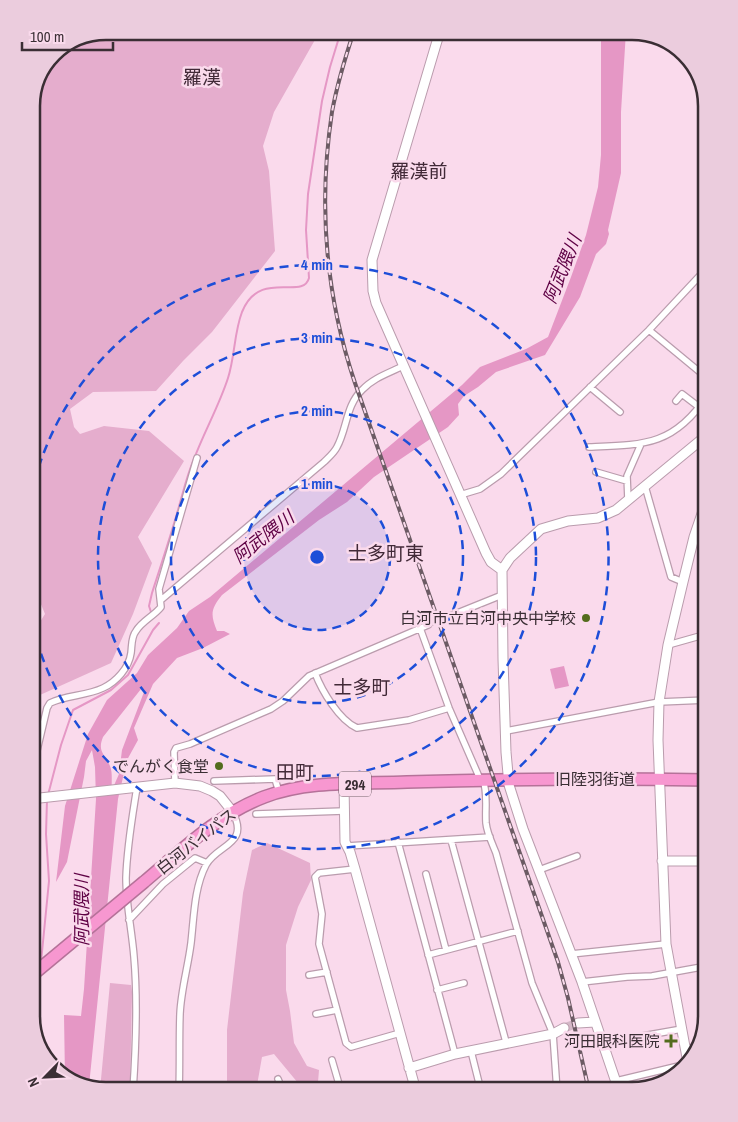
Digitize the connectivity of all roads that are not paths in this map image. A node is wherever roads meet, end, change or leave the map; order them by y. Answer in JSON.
{"nodes":[{"id":1,"x":437,"y":40,"type":"edge"},
{"id":2,"x":698,"y":278,"type":"edge"},
{"id":3,"x":649,"y":330,"type":"junction"},
{"id":4,"x":403,"y":366,"type":"junction"},
{"id":5,"x":698,"y":371,"type":"edge"},
{"id":6,"x":590,"y":387,"type":"junction"},
{"id":7,"x":676,"y":401,"type":"dead end"},
{"id":8,"x":698,"y":407,"type":"edge"},
{"id":9,"x":698,"y":409,"type":"edge"},
{"id":10,"x":620,"y":412,"type":"dead end"},
{"id":11,"x":698,"y":442,"type":"edge"},
{"id":12,"x":641,"y":444,"type":"junction"},
{"id":13,"x":588,"y":447,"type":"dead end"},
{"id":14,"x":197,"y":458,"type":"dead end"},
{"id":15,"x":596,"y":472,"type":"dead end"},
{"id":16,"x":627,"y":481,"type":"junction"},
{"id":17,"x":645,"y":486,"type":"junction"},
{"id":18,"x":460,"y":495,"type":"junction"},
{"id":19,"x":628,"y":500,"type":"junction"},
{"id":20,"x":698,"y":528,"type":"edge"},
{"id":21,"x":502,"y":570,"type":"junction"},
{"id":22,"x":682,"y":582,"type":"junction"},
{"id":23,"x":502,"y":595,"type":"junction"},
{"id":24,"x":161,"y":600,"type":"junction"},
{"id":25,"x":444,"y":618,"type":"tunnel mouth"},
{"id":26,"x":428,"y":624,"type":"tunnel mouth"},
{"id":27,"x":420,"y":628,"type":"junction"},
{"id":28,"x":698,"y":637,"type":"edge"},
{"id":29,"x":668,"y":645,"type":"junction"},
{"id":30,"x":314,"y":673,"type":"junction"},
{"id":31,"x":698,"y":700,"type":"edge"},
{"id":32,"x":659,"y":702,"type":"junction"},
{"id":33,"x":449,"y":708,"type":"junction"},
{"id":34,"x":506,"y":731,"type":"junction"},
{"id":35,"x":40,"y":738,"type":"edge"},
{"id":36,"x":508,"y":778,"type":"junction"},
{"id":37,"x":481,"y":779,"type":"junction"},
{"id":38,"x":660,"y":779,"type":"junction"},
{"id":39,"x":698,"y":780,"type":"edge"},
{"id":40,"x":214,"y":781,"type":"dead end"},
{"id":41,"x":175,"y":783,"type":"junction"},
{"id":42,"x":344,"y":784,"type":"junction"},
{"id":43,"x":136,"y":788,"type":"junction"},
{"id":44,"x":279,"y":792,"type":"junction"},
{"id":45,"x":40,"y":796,"type":"edge"},
{"id":46,"x":232,"y":811,"type":"junction"},
{"id":47,"x":344,"y":811,"type":"junction"},
{"id":48,"x":256,"y":814,"type":"dead end"},
{"id":49,"x":490,"y":837,"type":"junction"},
{"id":50,"x":451,"y":840,"type":"junction"},
{"id":51,"x":398,"y":842,"type":"junction"},
{"id":52,"x":347,"y":846,"type":"junction"},
{"id":53,"x":577,"y":856,"type":"dead end"},
{"id":54,"x":698,"y":861,"type":"edge"},
{"id":55,"x":662,"y":862,"type":"junction"},
{"id":56,"x":207,"y":863,"type":"junction"},
{"id":57,"x":355,"y":869,"type":"junction"},
{"id":58,"x":538,"y":870,"type":"junction"},
{"id":59,"x":426,"y":874,"type":"dead end"},
{"id":60,"x":129,"y":920,"type":"junction"},
{"id":61,"x":518,"y":931,"type":"junction"},
{"id":62,"x":478,"y":942,"type":"junction"},
{"id":63,"x":666,"y":944,"type":"junction"},
{"id":64,"x":446,"y":950,"type":"junction"},
{"id":65,"x":571,"y":954,"type":"junction"},
{"id":66,"x":428,"y":955,"type":"junction"},
{"id":67,"x":698,"y":968,"type":"edge"},
{"id":68,"x":40,"y":969,"type":"edge"},
{"id":69,"x":327,"y":972,"type":"junction"},
{"id":70,"x":671,"y":972,"type":"junction"},
{"id":71,"x":308,"y":975,"type":"dead end"},
{"id":72,"x":582,"y":982,"type":"junction"},
{"id":73,"x":464,"y":983,"type":"dead end"},
{"id":74,"x":437,"y":990,"type":"junction"},
{"id":75,"x":337,"y":1010,"type":"junction"},
{"id":76,"x":316,"y":1014,"type":"dead end"},
{"id":77,"x":595,"y":1022,"type":"junction"},
{"id":78,"x":578,"y":1023,"type":"tunnel mouth"},
{"id":79,"x":564,"y":1028,"type":"tunnel mouth"},
{"id":80,"x":682,"y":1028,"type":"junction"},
{"id":81,"x":400,"y":1033,"type":"junction"},
{"id":82,"x":553,"y":1034,"type":"junction"},
{"id":83,"x":506,"y":1042,"type":"junction"},
{"id":84,"x":603,"y":1045,"type":"junction"},
{"id":85,"x":689,"y":1049,"type":"edge"},
{"id":86,"x":686,"y":1050,"type":"joint"},
{"id":87,"x":471,"y":1051,"type":"junction"},
{"id":88,"x":455,"y":1054,"type":"junction"},
{"id":89,"x":332,"y":1060,"type":"dead end"},
{"id":90,"x":676,"y":1065,"type":"edge"},
{"id":91,"x":409,"y":1068,"type":"junction"},
{"id":92,"x":616,"y":1081,"type":"joint"},
{"id":93,"x":133,"y":1082,"type":"edge"},
{"id":94,"x":179,"y":1082,"type":"edge"},
{"id":95,"x":338,"y":1082,"type":"edge"},
{"id":96,"x":413,"y":1082,"type":"edge"},
{"id":97,"x":480,"y":1082,"type":"edge"},
{"id":98,"x":557,"y":1082,"type":"edge"}],
"edges":[{"from":1,"to":4,"type":"street"},
{"from":2,"to":3,"type":"street"},
{"from":3,"to":5,"type":"street"},
{"from":3,"to":6,"type":"street"},
{"from":4,"to":18,"type":"street"},
{"from":4,"to":24,"type":"street"},
{"from":6,"to":10,"type":"street"},
{"from":6,"to":18,"type":"street"},
{"from":7,"to":8,"type":"street"},
{"from":9,"to":12,"type":"street"},
{"from":11,"to":17,"type":"street"},
{"from":12,"to":13,"type":"street"},
{"from":12,"to":16,"type":"street"},
{"from":14,"to":24,"type":"street"},
{"from":15,"to":16,"type":"street"},
{"from":16,"to":19,"type":"street"},
{"from":17,"to":19,"type":"street"},
{"from":17,"to":22,"type":"street"},
{"from":18,"to":21,"type":"street"},
{"from":19,"to":21,"type":"street"},
{"from":20,"to":22,"type":"street"},
{"from":21,"to":23,"type":"street"},
{"from":22,"to":29,"type":"street"},
{"from":23,"to":25,"type":"street"},
{"from":23,"to":34,"type":"street"},
{"from":24,"to":35,"type":"street"},
{"from":26,"to":27,"type":"street"},
{"from":27,"to":30,"type":"street"},
{"from":27,"to":33,"type":"street"},
{"from":28,"to":29,"type":"street"},
{"from":29,"to":32,"type":"street"},
{"from":30,"to":33,"type":"street"},
{"from":30,"to":41,"type":"street"},
{"from":31,"to":32,"type":"street"},
{"from":32,"to":34,"type":"street"},
{"from":32,"to":38,"type":"street"},
{"from":33,"to":37,"type":"street"},
{"from":34,"to":36,"type":"street"},
{"from":36,"to":37,"type":"highway","name":"旧陸羽街道","number":"294"},
{"from":36,"to":38,"type":"highway","name":"旧陸羽街道","number":"294"},
{"from":36,"to":58,"type":"street"},
{"from":37,"to":42,"type":"highway","name":"白河バイパス","number":"294"},
{"from":37,"to":49,"type":"street"},
{"from":38,"to":39,"type":"highway","name":"旧陸羽街道","number":"294"},
{"from":38,"to":55,"type":"street"},
{"from":40,"to":44,"type":"street"},
{"from":41,"to":43,"type":"street"},
{"from":41,"to":46,"type":"street"},
{"from":42,"to":44,"type":"highway","name":"白河バイパス","number":"294"},
{"from":42,"to":47,"type":"street"},
{"from":43,"to":45,"type":"street"},
{"from":43,"to":60,"type":"street"},
{"from":44,"to":46,"type":"highway","name":"白河バイパス","number":"294"},
{"from":46,"to":56,"type":"street"},
{"from":46,"to":68,"type":"highway","name":"白河バイパス","number":"294","bridge":true},
{"from":47,"to":48,"type":"street"},
{"from":47,"to":52,"type":"street"},
{"from":49,"to":50,"type":"street"},
{"from":49,"to":61,"type":"street"},
{"from":50,"to":51,"type":"street"},
{"from":50,"to":62,"type":"street"},
{"from":51,"to":52,"type":"street"},
{"from":51,"to":66,"type":"street"},
{"from":52,"to":57,"type":"street"},
{"from":53,"to":58,"type":"street"},
{"from":54,"to":55,"type":"street"},
{"from":55,"to":63,"type":"street"},
{"from":56,"to":60,"type":"street"},
{"from":56,"to":94,"type":"street"},
{"from":57,"to":69,"type":"street"},
{"from":57,"to":81,"type":"street"},
{"from":58,"to":65,"type":"street"},
{"from":59,"to":64,"type":"street"},
{"from":60,"to":93,"type":"street"},
{"from":61,"to":62,"type":"street"},
{"from":61,"to":82,"type":"street"},
{"from":62,"to":64,"type":"street"},
{"from":62,"to":83,"type":"street"},
{"from":63,"to":65,"type":"street"},
{"from":63,"to":70,"type":"street"},
{"from":64,"to":66,"type":"street"},
{"from":65,"to":72,"type":"street"},
{"from":66,"to":74,"type":"street"},
{"from":67,"to":70,"type":"street"},
{"from":69,"to":71,"type":"street"},
{"from":69,"to":75,"type":"street"},
{"from":70,"to":72,"type":"street"},
{"from":70,"to":80,"type":"street"},
{"from":72,"to":77,"type":"street"},
{"from":73,"to":74,"type":"street"},
{"from":74,"to":88,"type":"street"},
{"from":75,"to":76,"type":"street"},
{"from":75,"to":81,"type":"street"},
{"from":77,"to":78,"type":"street"},
{"from":77,"to":84,"type":"street"},
{"from":79,"to":82,"type":"street"},
{"from":80,"to":84,"type":"street"},
{"from":80,"to":86,"type":"street"},
{"from":81,"to":91,"type":"street"},
{"from":82,"to":83,"type":"street"},
{"from":82,"to":98,"type":"street"},
{"from":83,"to":87,"type":"street"},
{"from":84,"to":92,"type":"street"},
{"from":85,"to":86,"type":"street"},
{"from":87,"to":88,"type":"street"},
{"from":87,"to":97,"type":"street"},
{"from":88,"to":91,"type":"street"},
{"from":89,"to":95,"type":"street"},
{"from":90,"to":92,"type":"street"},
{"from":91,"to":96,"type":"street"}]}
